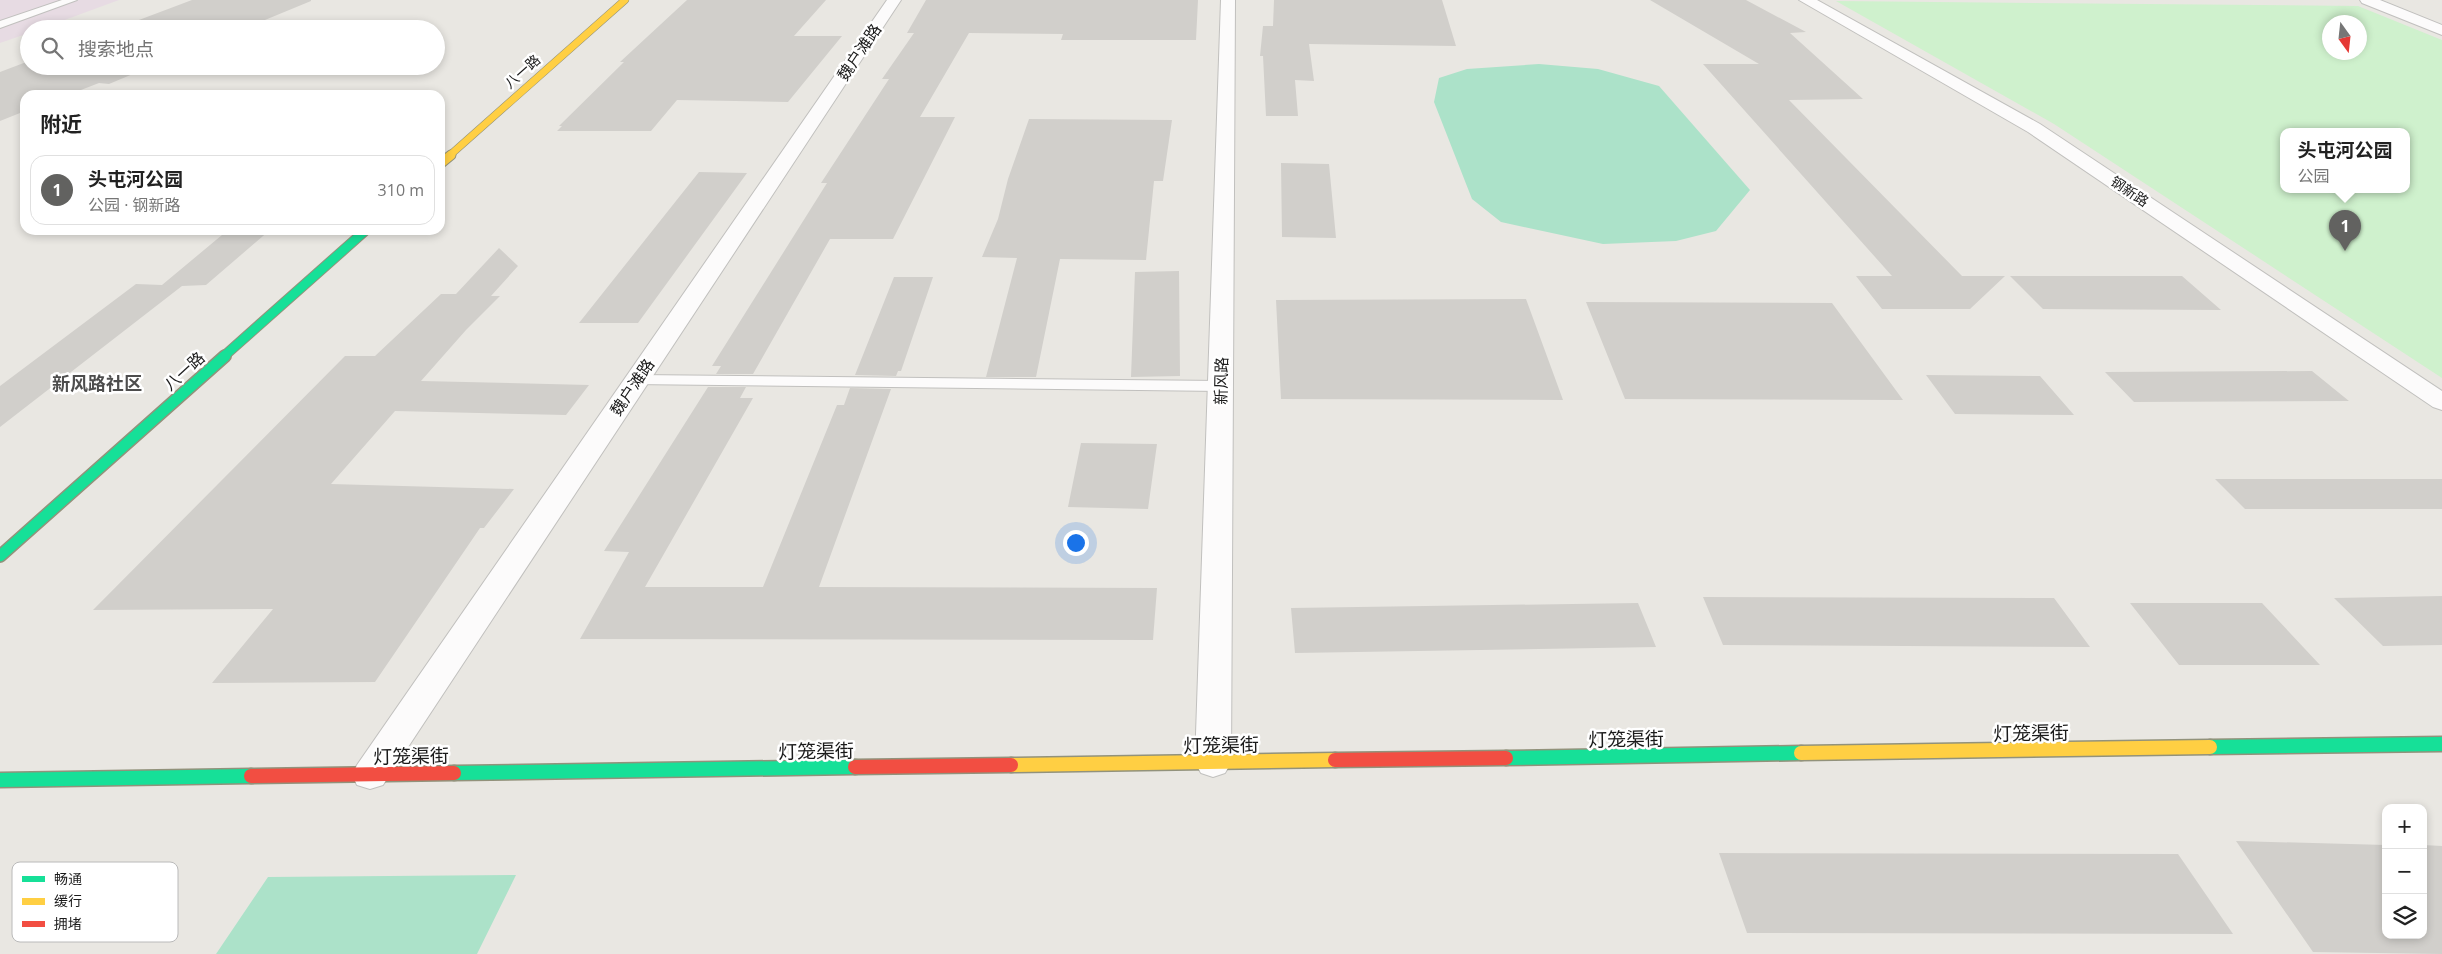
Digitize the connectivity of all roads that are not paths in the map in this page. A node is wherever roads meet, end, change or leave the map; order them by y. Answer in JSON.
{"nodes":[{"id":1,"x":72,"y":0,"type":"edge"},
{"id":2,"x":625,"y":0,"type":"edge"},
{"id":3,"x":894,"y":0,"type":"edge"},
{"id":4,"x":1228,"y":0,"type":"edge"},
{"id":5,"x":1806,"y":0,"type":"edge"},
{"id":6,"x":2367,"y":0,"type":"edge"},
{"id":7,"x":0,"y":25,"type":"edge"},
{"id":8,"x":2442,"y":30,"type":"edge"},
{"id":9,"x":445,"y":160,"type":"edge"},
{"id":10,"x":360,"y":235,"type":"edge"},
{"id":11,"x":637,"y":380,"type":"junction"},
{"id":12,"x":1221,"y":386,"type":"junction"},
{"id":13,"x":2442,"y":402,"type":"edge"},
{"id":14,"x":0,"y":556,"type":"edge"},
{"id":15,"x":2442,"y":744,"type":"edge"},
{"id":16,"x":1213,"y":762,"type":"junction"},
{"id":17,"x":370,"y":775,"type":"junction"},
{"id":18,"x":0,"y":780,"type":"edge"}],
"edges":[{"from":1,"to":7,"type":"lane"},
{"from":2,"to":9,"type":"street","name":"八一路"},
{"from":3,"to":11,"type":"street","name":"魏户滩路"},
{"from":4,"to":12,"type":"street","name":"新风路"},
{"from":5,"to":13,"type":"street","name":"钢新路"},
{"from":6,"to":8,"type":"street"},
{"from":10,"to":14,"type":"street","name":"八一路"},
{"from":11,"to":12,"type":"lane"},
{"from":11,"to":17,"type":"street","name":"魏户滩路"},
{"from":12,"to":16,"type":"street","name":"新风路"},
{"from":15,"to":16,"type":"street","name":"灯笼渠街"},
{"from":16,"to":17,"type":"street","name":"灯笼渠街"},
{"from":17,"to":18,"type":"street","name":"灯笼渠街"}]}
